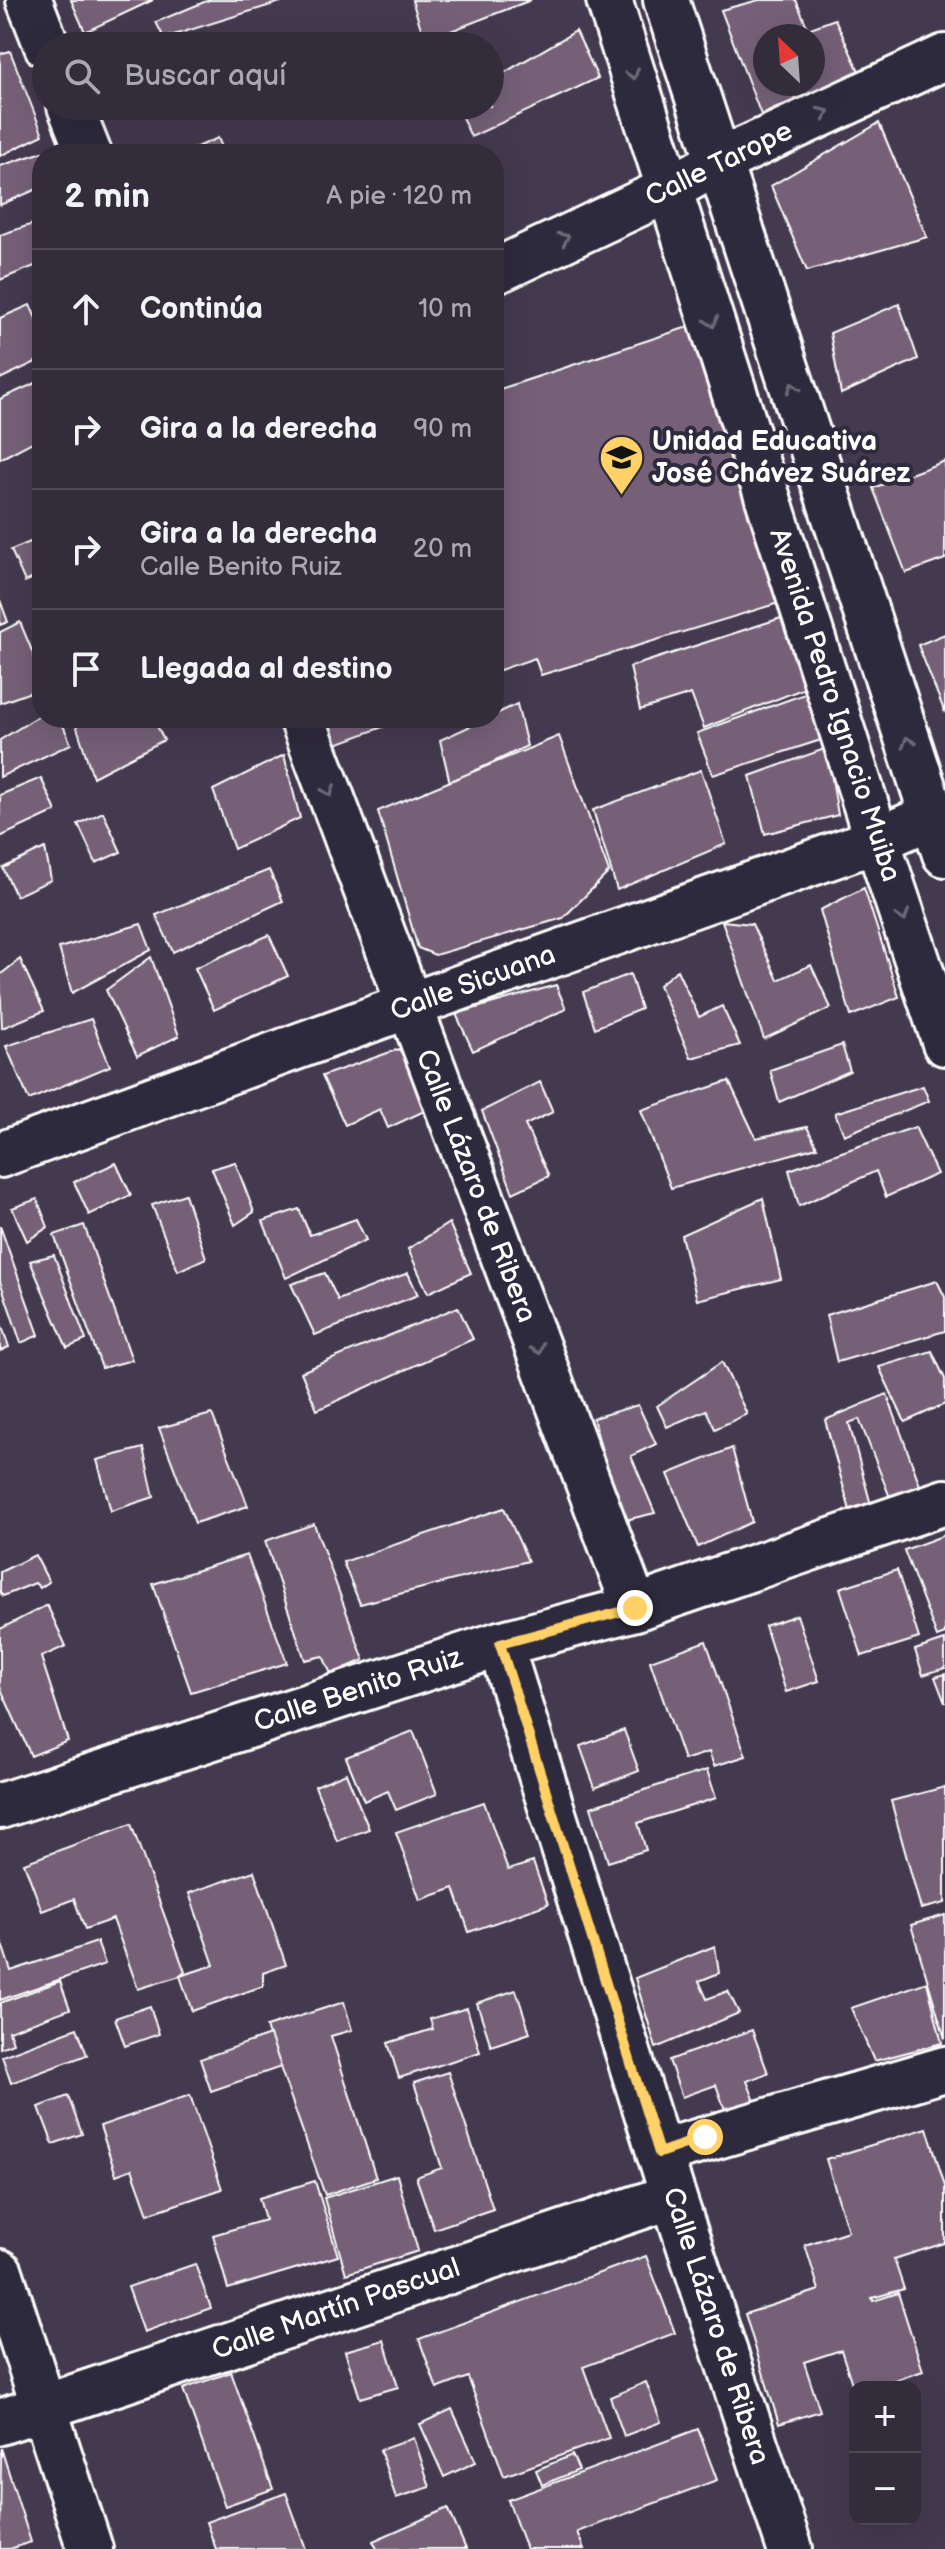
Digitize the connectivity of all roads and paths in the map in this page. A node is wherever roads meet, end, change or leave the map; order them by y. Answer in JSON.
{"nodes":[{"id":1,"x":29,"y":0,"type":"edge"},
{"id":2,"x":609,"y":0,"type":"edge"},
{"id":3,"x":666,"y":0,"type":"edge"},
{"id":4,"x":42,"y":32,"type":"edge"},
{"id":5,"x":945,"y":57,"type":"edge"},
{"id":6,"x":76,"y":120,"type":"edge"},
{"id":7,"x":85,"y":144,"type":"edge"},
{"id":8,"x":720,"y":161,"type":"junction"},
{"id":9,"x":670,"y":189,"type":"junction"},
{"id":10,"x":504,"y":267,"type":"edge"},
{"id":11,"x":306,"y":728,"type":"edge"},
{"id":12,"x":941,"y":827,"type":"edge"},
{"id":13,"x":877,"y":840,"type":"junction"},
{"id":14,"x":408,"y":1006,"type":"junction"},
{"id":15,"x":945,"y":1043,"type":"edge"},
{"id":16,"x":3,"y":1145,"type":"edge"},
{"id":17,"x":945,"y":1502,"type":"edge"},
{"id":18,"x":635,"y":1608,"type":"junction"},
{"id":19,"x":500,"y":1644,"type":"junction"},
{"id":20,"x":0,"y":1806,"type":"edge"},
{"id":21,"x":945,"y":2069,"type":"edge"},
{"id":22,"x":659,"y":2153,"type":"junction"},
{"id":23,"x":673,"y":2196,"type":"junction"},
{"id":24,"x":0,"y":2272,"type":"edge"},
{"id":25,"x":44,"y":2408,"type":"junction"},
{"id":26,"x":0,"y":2422,"type":"edge"},
{"id":27,"x":90,"y":2549,"type":"edge"},
{"id":28,"x":790,"y":2549,"type":"edge"}],
"edges":[{"from":1,"to":4,"type":"street"},
{"from":2,"to":9,"type":"street","name":"Avenida Pedro Ignacio Muiba","one_way":true},
{"from":3,"to":8,"type":"street","name":"Avenida Pedro Ignacio Muiba"},
{"from":8,"to":5,"type":"street","name":"Calle Tarope","one_way":true},
{"from":6,"to":7,"type":"street"},
{"from":8,"to":9,"type":"street","name":"Calle Tarope"},
{"from":12,"to":8,"type":"street","name":"Avenida Pedro Ignacio Muiba","one_way":true},
{"from":10,"to":9,"type":"street","name":"Calle Tarope","one_way":true},
{"from":9,"to":13,"type":"street","name":"Avenida Pedro Ignacio Muiba","one_way":true},
{"from":11,"to":14,"type":"street","name":"Calle Lázaro de Ribera","one_way":true},
{"from":12,"to":13,"type":"street","name":"Calle Sicuana"},
{"from":13,"to":14,"type":"street","name":"Calle Sicuana"},
{"from":13,"to":15,"type":"street","name":"Avenida Pedro Ignacio Muiba","one_way":true},
{"from":14,"to":16,"type":"street","name":"Calle Sicuana"},
{"from":14,"to":18,"type":"street","name":"Calle Lázaro de Ribera","one_way":true},
{"from":17,"to":18,"type":"street","name":"Calle Benito Ruiz"},
{"from":18,"to":19,"type":"street","name":"Calle Benito Ruiz"},
{"from":19,"to":20,"type":"street","name":"Calle Benito Ruiz"},
{"from":19,"to":22,"type":"street","name":"Calle Lázaro de Ribera"},
{"from":21,"to":22,"type":"street"},
{"from":22,"to":23,"type":"street","name":"Calle Lázaro de Ribera"},
{"from":23,"to":25,"type":"street","name":"Calle Martín Pascual"},
{"from":23,"to":28,"type":"street","name":"Calle Lázaro de Ribera"},
{"from":24,"to":25,"type":"street"},
{"from":25,"to":26,"type":"street","name":"Calle Martín Pascual"},
{"from":25,"to":27,"type":"street"}]}
